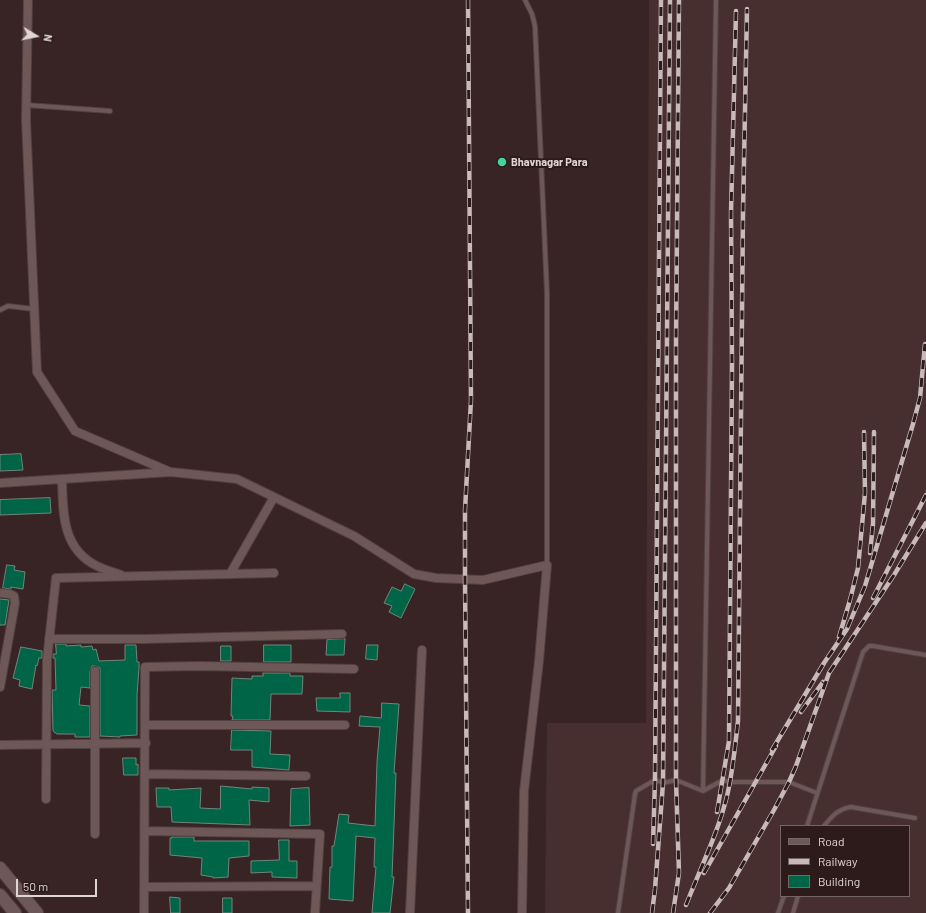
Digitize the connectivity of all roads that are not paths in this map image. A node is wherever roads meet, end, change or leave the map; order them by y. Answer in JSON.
{"nodes":[{"id":1,"x":28,"y":0,"type":"edge"},
{"id":2,"x":525,"y":0,"type":"edge"},
{"id":3,"x":716,"y":0,"type":"edge"},
{"id":4,"x":26,"y":105,"type":"junction"},
{"id":5,"x":110,"y":111,"type":"dead end"},
{"id":6,"x":34,"y":309,"type":"junction"},
{"id":7,"x":0,"y":310,"type":"edge"},
{"id":8,"x":171,"y":472,"type":"junction"},
{"id":9,"x":62,"y":479,"type":"junction"},
{"id":10,"x":0,"y":483,"type":"edge"},
{"id":11,"x":274,"y":497,"type":"junction"},
{"id":12,"x":547,"y":565,"type":"junction"},
{"id":13,"x":274,"y":573,"type":"dead end"},
{"id":14,"x":230,"y":574,"type":"junction"},
{"id":15,"x":126,"y":576,"type":"junction"},
{"id":16,"x":0,"y":592,"type":"edge"},
{"id":17,"x":342,"y":634,"type":"dead end"},
{"id":18,"x":49,"y":639,"type":"junction"},
{"id":19,"x":422,"y":650,"type":"dead end"},
{"id":20,"x":926,"y":655,"type":"edge"},
{"id":21,"x":354,"y":669,"type":"dead end"},
{"id":22,"x":95,"y":671,"type":"dead end"},
{"id":23,"x":0,"y":687,"type":"edge"},
{"id":24,"x":146,"y":725,"type":"junction"},
{"id":25,"x":345,"y":725,"type":"dead end"},
{"id":26,"x":146,"y":743,"type":"junction"},
{"id":27,"x":46,"y":744,"type":"junction"},
{"id":28,"x":94,"y":744,"type":"junction"},
{"id":29,"x":0,"y":745,"type":"edge"},
{"id":30,"x":146,"y":774,"type":"junction"},
{"id":31,"x":306,"y":776,"type":"dead end"},
{"id":32,"x":703,"y":791,"type":"junction"},
{"id":33,"x":817,"y":793,"type":"junction"},
{"id":34,"x":46,"y":799,"type":"dead end"},
{"id":35,"x":915,"y":818,"type":"dead end"},
{"id":36,"x":806,"y":825,"type":"edge"},
{"id":37,"x":825,"y":825,"type":"edge"},
{"id":38,"x":145,"y":831,"type":"junction"},
{"id":39,"x":95,"y":834,"type":"dead end"},
{"id":40,"x":0,"y":868,"type":"edge"},
{"id":41,"x":316,"y":886,"type":"junction"},
{"id":42,"x":144,"y":887,"type":"junction"},
{"id":43,"x":0,"y":895,"type":"edge"},
{"id":44,"x":784,"y":897,"type":"edge"},
{"id":45,"x":798,"y":897,"type":"edge"},
{"id":46,"x":15,"y":913,"type":"edge"},
{"id":47,"x":37,"y":913,"type":"edge"},
{"id":48,"x":144,"y":913,"type":"edge"},
{"id":49,"x":315,"y":913,"type":"edge"},
{"id":50,"x":410,"y":913,"type":"edge"},
{"id":51,"x":522,"y":913,"type":"edge"},
{"id":52,"x":618,"y":913,"type":"edge"},
{"id":53,"x":778,"y":913,"type":"edge"},
{"id":54,"x":793,"y":913,"type":"edge"}],
"edges":[{"from":1,"to":4,"type":"street"},
{"from":2,"to":12,"type":"lane"},
{"from":3,"to":32,"type":"lane"},
{"from":4,"to":5,"type":"lane"},
{"from":4,"to":6,"type":"street"},
{"from":6,"to":7,"type":"lane"},
{"from":6,"to":8,"type":"street"},
{"from":8,"to":9,"type":"street"},
{"from":8,"to":11,"type":"street"},
{"from":9,"to":10,"type":"street"},
{"from":9,"to":15,"type":"street"},
{"from":11,"to":12,"type":"street"},
{"from":11,"to":14,"type":"street"},
{"from":12,"to":51,"type":"street"},
{"from":13,"to":14,"type":"street"},
{"from":14,"to":15,"type":"street"},
{"from":15,"to":18,"type":"street"},
{"from":16,"to":23,"type":"street"},
{"from":17,"to":18,"type":"street"},
{"from":18,"to":27,"type":"street"},
{"from":19,"to":50,"type":"street"},
{"from":20,"to":33,"type":"lane"},
{"from":21,"to":24,"type":"street"},
{"from":22,"to":28,"type":"street"},
{"from":24,"to":25,"type":"street"},
{"from":24,"to":26,"type":"street"},
{"from":26,"to":28,"type":"street"},
{"from":26,"to":30,"type":"street"},
{"from":27,"to":28,"type":"street"},
{"from":27,"to":29,"type":"street"},
{"from":27,"to":34,"type":"street"},
{"from":28,"to":39,"type":"street"},
{"from":30,"to":31,"type":"street"},
{"from":30,"to":38,"type":"street"},
{"from":32,"to":33,"type":"lane"},
{"from":32,"to":52,"type":"lane"},
{"from":33,"to":36,"type":"lane"},
{"from":35,"to":37,"type":"lane"},
{"from":38,"to":41,"type":"street"},
{"from":38,"to":42,"type":"street"},
{"from":40,"to":47,"type":"street"},
{"from":41,"to":42,"type":"street"},
{"from":41,"to":49,"type":"street"},
{"from":42,"to":48,"type":"street"},
{"from":43,"to":46,"type":"street"},
{"from":44,"to":53,"type":"lane"},
{"from":45,"to":54,"type":"lane"}]}
